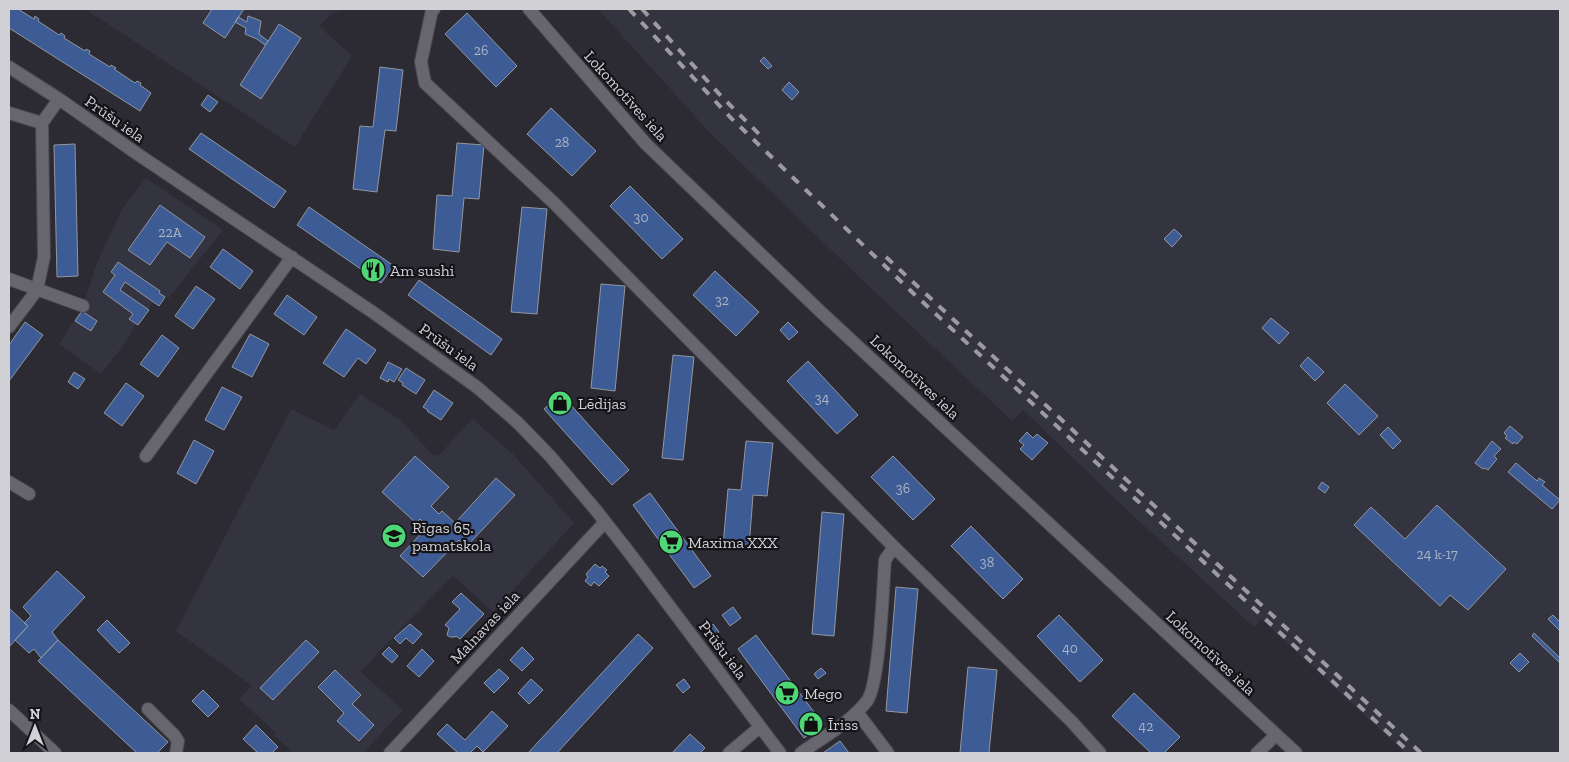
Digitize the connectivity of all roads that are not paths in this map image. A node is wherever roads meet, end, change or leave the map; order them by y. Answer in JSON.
{"nodes":[{"id":1,"x":434,"y":9,"type":"edge"},
{"id":2,"x":529,"y":9,"type":"edge"},
{"id":3,"x":9,"y":67,"type":"edge"},
{"id":4,"x":59,"y":99,"type":"junction"},
{"id":5,"x":9,"y":113,"type":"edge"},
{"id":6,"x":42,"y":123,"type":"junction"},
{"id":7,"x":292,"y":258,"type":"junction"},
{"id":8,"x":9,"y":279,"type":"edge"},
{"id":9,"x":37,"y":290,"type":"junction"},
{"id":10,"x":83,"y":306,"type":"dead end"},
{"id":11,"x":9,"y":327,"type":"edge"},
{"id":12,"x":146,"y":456,"type":"dead end"},
{"id":13,"x":9,"y":482,"type":"edge"},
{"id":14,"x":29,"y":494,"type":"dead end"},
{"id":15,"x":605,"y":522,"type":"junction"},
{"id":16,"x":894,"y":547,"type":"junction"},
{"id":17,"x":148,"y":709,"type":"dead end"},
{"id":18,"x":9,"y":710,"type":"edge"},
{"id":19,"x":857,"y":712,"type":"junction"},
{"id":20,"x":760,"y":727,"type":"junction"},
{"id":21,"x":1276,"y":735,"type":"junction"},
{"id":22,"x":56,"y":753,"type":"edge"},
{"id":23,"x":176,"y":753,"type":"edge"},
{"id":24,"x":390,"y":753,"type":"edge"},
{"id":25,"x":729,"y":753,"type":"edge"},
{"id":26,"x":780,"y":753,"type":"edge"},
{"id":27,"x":801,"y":753,"type":"edge"},
{"id":28,"x":888,"y":753,"type":"edge"},
{"id":29,"x":1100,"y":753,"type":"edge"},
{"id":30,"x":1257,"y":753,"type":"edge"},
{"id":31,"x":1296,"y":753,"type":"edge"}],
"edges":[{"from":1,"to":16,"type":"street"},
{"from":2,"to":21,"type":"street","name":"Lokomotīves iela"},
{"from":3,"to":4,"type":"street","name":"Prūšu iela"},
{"from":4,"to":6,"type":"street"},
{"from":4,"to":7,"type":"street","name":"Prūšu iela"},
{"from":5,"to":6,"type":"street"},
{"from":6,"to":9,"type":"street"},
{"from":7,"to":12,"type":"street"},
{"from":7,"to":15,"type":"street","name":"Prūšu iela"},
{"from":8,"to":9,"type":"street"},
{"from":9,"to":10,"type":"street"},
{"from":9,"to":11,"type":"street"},
{"from":13,"to":14,"type":"street"},
{"from":15,"to":20,"type":"street","name":"Prūšu iela"},
{"from":15,"to":24,"type":"street","name":"Malnavas iela"},
{"from":16,"to":19,"type":"street"},
{"from":16,"to":29,"type":"street"},
{"from":17,"to":23,"type":"street"},
{"from":18,"to":22,"type":"street"},
{"from":19,"to":27,"type":"street"},
{"from":19,"to":28,"type":"street"},
{"from":20,"to":25,"type":"street"},
{"from":20,"to":26,"type":"street","name":"Prūšu iela"},
{"from":21,"to":30,"type":"street"},
{"from":21,"to":31,"type":"street","name":"Lokomotīves iela"}]}
